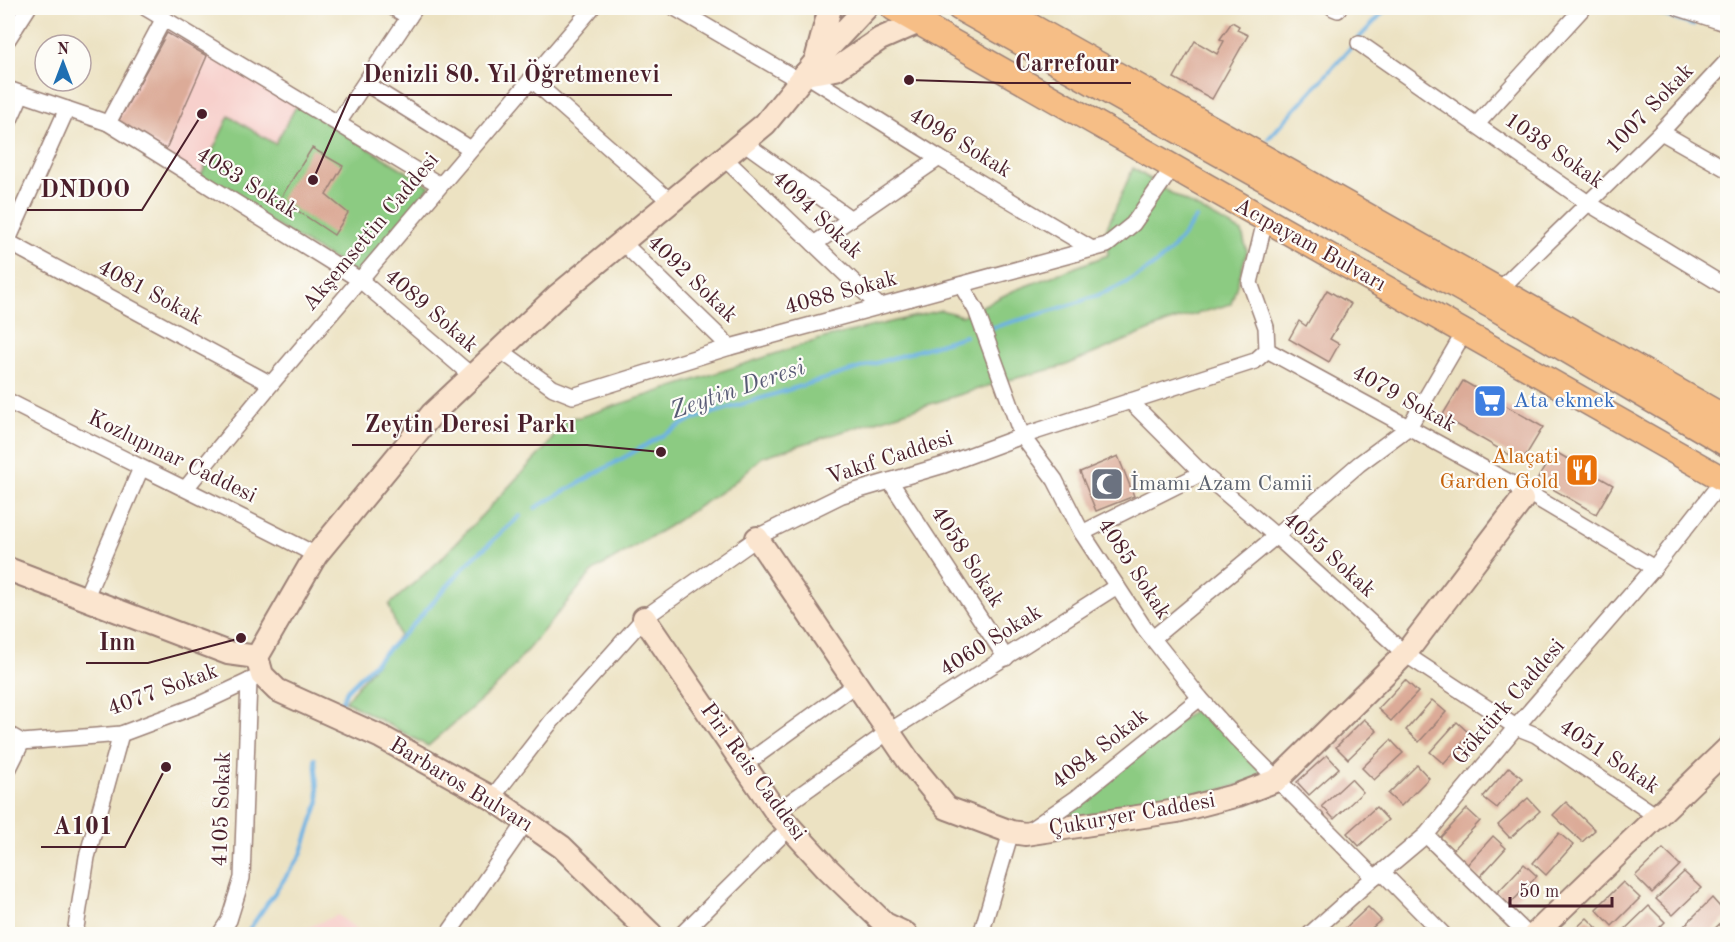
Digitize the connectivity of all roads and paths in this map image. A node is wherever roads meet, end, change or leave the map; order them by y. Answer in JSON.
{"nodes":[{"id":1,"x":28,"y":8,"type":"edge"},
{"id":2,"x":146,"y":8,"type":"edge"},
{"id":3,"x":394,"y":8,"type":"edge"},
{"id":4,"x":592,"y":8,"type":"edge"},
{"id":5,"x":675,"y":8,"type":"edge"},
{"id":6,"x":830,"y":8,"type":"edge"},
{"id":7,"x":866,"y":8,"type":"edge"},
{"id":8,"x":893,"y":8,"type":"edge"},
{"id":9,"x":959,"y":8,"type":"edge"},
{"id":10,"x":1334,"y":8,"type":"edge"},
{"id":11,"x":1339,"y":8,"type":"edge"},
{"id":12,"x":1583,"y":8,"type":"edge"},
{"id":13,"x":1679,"y":8,"type":"edge"},
{"id":14,"x":1010,"y":10,"type":"edge"},
{"id":15,"x":412,"y":12,"type":"edge"},
{"id":16,"x":164,"y":18,"type":"junction"},
{"id":17,"x":919,"y":22,"type":"junction"},
{"id":18,"x":1728,"y":24,"type":"edge"},
{"id":19,"x":8,"y":39,"type":"edge"},
{"id":20,"x":1359,"y":43,"type":"dead end"},
{"id":21,"x":1728,"y":60,"type":"edge"},
{"id":22,"x":807,"y":72,"type":"junction"},
{"id":23,"x":531,"y":79,"type":"junction"},
{"id":24,"x":365,"y":83,"type":"junction"},
{"id":25,"x":14,"y":92,"type":"edge"},
{"id":26,"x":67,"y":109,"type":"junction"},
{"id":27,"x":108,"y":123,"type":"junction"},
{"id":28,"x":338,"y":123,"type":"junction"},
{"id":29,"x":8,"y":124,"type":"edge"},
{"id":30,"x":1477,"y":124,"type":"junction"},
{"id":31,"x":1661,"y":132,"type":"junction"},
{"id":32,"x":743,"y":142,"type":"junction"},
{"id":33,"x":471,"y":149,"type":"junction"},
{"id":34,"x":724,"y":158,"type":"junction"},
{"id":35,"x":939,"y":158,"type":"junction"},
{"id":36,"x":1173,"y":166,"type":"junction"},
{"id":37,"x":1728,"y":170,"type":"edge"},
{"id":38,"x":440,"y":185,"type":"junction"},
{"id":39,"x":671,"y":202,"type":"junction"},
{"id":40,"x":1588,"y":203,"type":"junction"},
{"id":41,"x":851,"y":219,"type":"junction"},
{"id":42,"x":1268,"y":222,"type":"junction"},
{"id":43,"x":8,"y":241,"type":"edge"},
{"id":44,"x":622,"y":242,"type":"junction"},
{"id":45,"x":814,"y":244,"type":"junction"},
{"id":46,"x":1092,"y":249,"type":"junction"},
{"id":47,"x":360,"y":280,"type":"junction"},
{"id":48,"x":961,"y":285,"type":"junction"},
{"id":49,"x":1728,"y":288,"type":"edge"},
{"id":50,"x":1500,"y":289,"type":"junction"},
{"id":51,"x":879,"y":306,"type":"junction"},
{"id":52,"x":1458,"y":343,"type":"dead end"},
{"id":53,"x":730,"y":347,"type":"junction"},
{"id":54,"x":500,"y":350,"type":"junction"},
{"id":55,"x":1268,"y":350,"type":"junction"},
{"id":56,"x":472,"y":376,"type":"junction"},
{"id":57,"x":271,"y":384,"type":"junction"},
{"id":58,"x":8,"y":401,"type":"edge"},
{"id":59,"x":1130,"y":401,"type":"junction"},
{"id":60,"x":1728,"y":419,"type":"edge"},
{"id":61,"x":1409,"y":427,"type":"junction"},
{"id":62,"x":1022,"y":436,"type":"junction"},
{"id":63,"x":1728,"y":445,"type":"edge"},
{"id":64,"x":141,"y":468,"type":"junction"},
{"id":65,"x":1202,"y":473,"type":"junction"},
{"id":66,"x":1725,"y":480,"type":"edge"},
{"id":67,"x":890,"y":481,"type":"junction"},
{"id":68,"x":186,"y":488,"type":"junction"},
{"id":69,"x":1520,"y":493,"type":"junction"},
{"id":70,"x":1082,"y":533,"type":"junction"},
{"id":71,"x":1276,"y":536,"type":"junction"},
{"id":72,"x":757,"y":538,"type":"junction"},
{"id":73,"x":316,"y":555,"type":"junction"},
{"id":74,"x":1654,"y":568,"type":"junction"},
{"id":75,"x":8,"y":569,"type":"edge"},
{"id":76,"x":1117,"y":586,"type":"junction"},
{"id":77,"x":85,"y":599,"type":"junction"},
{"id":78,"x":644,"y":618,"type":"junction"},
{"id":79,"x":1153,"y":638,"type":"junction"},
{"id":80,"x":1399,"y":649,"type":"junction"},
{"id":81,"x":1006,"y":658,"type":"junction"},
{"id":82,"x":261,"y":676,"type":"junction"},
{"id":83,"x":856,"y":684,"type":"junction"},
{"id":84,"x":1200,"y":698,"type":"junction"},
{"id":85,"x":1516,"y":727,"type":"junction"},
{"id":86,"x":888,"y":732,"type":"junction"},
{"id":87,"x":8,"y":734,"type":"edge"},
{"id":88,"x":121,"y":734,"type":"junction"},
{"id":89,"x":22,"y":742,"type":"junction"},
{"id":90,"x":1728,"y":748,"type":"edge"},
{"id":91,"x":744,"y":765,"type":"junction"},
{"id":92,"x":8,"y":770,"type":"edge"},
{"id":93,"x":1280,"y":783,"type":"junction"},
{"id":94,"x":492,"y":798,"type":"junction"},
{"id":95,"x":1658,"y":817,"type":"junction"},
{"id":96,"x":783,"y":820,"type":"junction"},
{"id":97,"x":526,"y":822,"type":"junction"},
{"id":98,"x":1018,"y":833,"type":"junction"},
{"id":99,"x":1426,"y":835,"type":"junction"},
{"id":100,"x":1378,"y":874,"type":"junction"},
{"id":101,"x":75,"y":934,"type":"edge"},
{"id":102,"x":220,"y":934,"type":"edge"},
{"id":103,"x":448,"y":934,"type":"edge"},
{"id":104,"x":651,"y":934,"type":"edge"},
{"id":105,"x":682,"y":934,"type":"edge"},
{"id":106,"x":906,"y":934,"type":"edge"},
{"id":107,"x":981,"y":934,"type":"edge"},
{"id":108,"x":1310,"y":934,"type":"edge"},
{"id":109,"x":1443,"y":934,"type":"edge"},
{"id":110,"x":1536,"y":934,"type":"edge"}],
"edges":[{"from":1,"to":19,"type":"street"},
{"from":2,"to":16,"type":"street"},
{"from":3,"to":15,"type":"street"},
{"from":4,"to":23,"type":"street","name":"Akşemsettin Caddesi"},
{"from":5,"to":22,"type":"street","name":"4096 Sokak"},
{"from":6,"to":22,"type":"street"},
{"from":7,"to":22,"type":"street"},
{"from":8,"to":17,"type":"main road","name":"Acıpayam Bulvarı"},
{"from":9,"to":63,"type":"main road","name":"Acıpayam Bulvarı"},
{"from":10,"to":11,"type":"street"},
{"from":12,"to":30,"type":"street"},
{"from":13,"to":18,"type":"street"},
{"from":14,"to":50,"type":"main road"},
{"from":15,"to":24,"type":"street"},
{"from":16,"to":27,"type":"street"},
{"from":16,"to":28,"type":"street"},
{"from":17,"to":22,"type":"street"},
{"from":17,"to":36,"type":"main road","name":"Acıpayam Bulvarı"},
{"from":20,"to":30,"type":"street","name":"1038 Sokak"},
{"from":21,"to":31,"type":"street","name":"1007 Sokak"},
{"from":22,"to":32,"type":"street"},
{"from":22,"to":35,"type":"street","name":"4096 Sokak"},
{"from":23,"to":33,"type":"street","name":"Akşemsettin Caddesi"},
{"from":23,"to":39,"type":"street"},
{"from":24,"to":28,"type":"street"},
{"from":24,"to":33,"type":"street"},
{"from":25,"to":26,"type":"street","name":"4083 Sokak"},
{"from":25,"to":29,"type":"street"},
{"from":26,"to":27,"type":"street","name":"4083 Sokak"},
{"from":26,"to":43,"type":"street"},
{"from":27,"to":47,"type":"street","name":"4083 Sokak"},
{"from":28,"to":38,"type":"street"},
{"from":30,"to":40,"type":"street","name":"1038 Sokak"},
{"from":31,"to":37,"type":"street"},
{"from":31,"to":40,"type":"street","name":"1007 Sokak"},
{"from":32,"to":34,"type":"street"},
{"from":32,"to":41,"type":"street"},
{"from":33,"to":38,"type":"street","name":"Akşemsettin Caddesi"},
{"from":34,"to":39,"type":"street"},
{"from":34,"to":45,"type":"street","name":"4094 Sokak"},
{"from":35,"to":41,"type":"street"},
{"from":35,"to":46,"type":"street","name":"4096 Sokak"},
{"from":36,"to":42,"type":"main road","name":"Acıpayam Bulvarı"},
{"from":36,"to":46,"type":"street","name":"4088 Sokak"},
{"from":38,"to":47,"type":"street","name":"Akşemsettin Caddesi"},
{"from":39,"to":44,"type":"street"},
{"from":40,"to":49,"type":"street","name":"1038 Sokak"},
{"from":40,"to":50,"type":"street","name":"1007 Sokak"},
{"from":41,"to":45,"type":"street"},
{"from":42,"to":55,"type":"street"},
{"from":42,"to":66,"type":"main road","name":"Acıpayam Bulvarı"},
{"from":43,"to":57,"type":"street","name":"4081 Sokak"},
{"from":44,"to":53,"type":"street","name":"4092 Sokak"},
{"from":44,"to":54,"type":"street"},
{"from":45,"to":51,"type":"street","name":"4094 Sokak"},
{"from":46,"to":48,"type":"street","name":"4088 Sokak"},
{"from":47,"to":56,"type":"street","name":"4089 Sokak"},
{"from":47,"to":57,"type":"street","name":"Akşemsettin Caddesi"},
{"from":48,"to":51,"type":"street","name":"4088 Sokak"},
{"from":48,"to":62,"type":"street","name":"4085 Sokak"},
{"from":50,"to":60,"type":"main road"},
{"from":51,"to":53,"type":"street","name":"4088 Sokak"},
{"from":52,"to":61,"type":"street"},
{"from":53,"to":54,"type":"street","name":"4088 Sokak"},
{"from":54,"to":56,"type":"street"},
{"from":55,"to":59,"type":"street","name":"Vakıf Caddesi"},
{"from":55,"to":61,"type":"street","name":"4079 Sokak"},
{"from":56,"to":73,"type":"street"},
{"from":57,"to":68,"type":"street","name":"Akşemsettin Caddesi"},
{"from":58,"to":64,"type":"street","name":"Kozlupınar Caddesi"},
{"from":59,"to":62,"type":"street","name":"Vakıf Caddesi"},
{"from":59,"to":65,"type":"street","name":"4055 Sokak"},
{"from":61,"to":69,"type":"street","name":"4079 Sokak"},
{"from":61,"to":71,"type":"street"},
{"from":62,"to":67,"type":"street","name":"Vakıf Caddesi"},
{"from":62,"to":70,"type":"street","name":"4085 Sokak"},
{"from":64,"to":68,"type":"street","name":"Kozlupınar Caddesi"},
{"from":64,"to":77,"type":"street"},
{"from":65,"to":70,"type":"street"},
{"from":65,"to":71,"type":"street","name":"4055 Sokak"},
{"from":66,"to":74,"type":"street","name":"Göktürk Caddesi"},
{"from":67,"to":72,"type":"street","name":"Vakıf Caddesi"},
{"from":67,"to":81,"type":"street","name":"4058 Sokak"},
{"from":68,"to":73,"type":"street","name":"Kozlupınar Caddesi"},
{"from":69,"to":74,"type":"street","name":"4079 Sokak"},
{"from":69,"to":80,"type":"street","name":"Çukuryer Caddesi"},
{"from":70,"to":76,"type":"street","name":"4085 Sokak"},
{"from":71,"to":79,"type":"street"},
{"from":71,"to":80,"type":"street","name":"4055 Sokak"},
{"from":72,"to":78,"type":"street","name":"Vakıf Caddesi"},
{"from":72,"to":83,"type":"street","name":"Çukuryer Caddesi"},
{"from":73,"to":82,"type":"street"},
{"from":74,"to":85,"type":"street","name":"Göktürk Caddesi"},
{"from":75,"to":77,"type":"street","name":"Barbaros Bulvarı"},
{"from":76,"to":79,"type":"street","name":"4085 Sokak"},
{"from":76,"to":81,"type":"street","name":"4060 Sokak"},
{"from":77,"to":82,"type":"street","name":"Barbaros Bulvarı"},
{"from":78,"to":91,"type":"street","name":"Piri Reis Caddesi"},
{"from":78,"to":94,"type":"street","name":"Vakıf Caddesi"},
{"from":79,"to":84,"type":"street","name":"4085 Sokak"},
{"from":80,"to":85,"type":"street","name":"4055 Sokak"},
{"from":80,"to":93,"type":"street","name":"Çukuryer Caddesi"},
{"from":81,"to":86,"type":"street","name":"4060 Sokak"},
{"from":82,"to":88,"type":"street","name":"4077 Sokak"},
{"from":82,"to":94,"type":"street","name":"Barbaros Bulvarı"},
{"from":82,"to":102,"type":"street","name":"4105 Sokak"},
{"from":83,"to":86,"type":"street","name":"Çukuryer Caddesi"},
{"from":83,"to":91,"type":"street"},
{"from":84,"to":93,"type":"street","name":"4085 Sokak"},
{"from":84,"to":98,"type":"street","name":"4084 Sokak"},
{"from":85,"to":95,"type":"street","name":"4051 Sokak"},
{"from":85,"to":99,"type":"street","name":"Göktürk Caddesi"},
{"from":86,"to":96,"type":"street","name":"4060 Sokak"},
{"from":86,"to":98,"type":"street","name":"Çukuryer Caddesi"},
{"from":87,"to":89,"type":"street"},
{"from":88,"to":89,"type":"street","name":"4077 Sokak"},
{"from":88,"to":101,"type":"street"},
{"from":89,"to":92,"type":"street"},
{"from":90,"to":95,"type":"street"},
{"from":91,"to":96,"type":"street","name":"Piri Reis Caddesi"},
{"from":93,"to":98,"type":"street","name":"Çukuryer Caddesi"},
{"from":93,"to":100,"type":"street","name":"4085 Sokak"},
{"from":94,"to":97,"type":"street","name":"Barbaros Bulvarı"},
{"from":95,"to":110,"type":"street"},
{"from":96,"to":105,"type":"street","name":"4060 Sokak"},
{"from":96,"to":106,"type":"street","name":"Piri Reis Caddesi"},
{"from":97,"to":103,"type":"street"},
{"from":97,"to":104,"type":"street","name":"Barbaros Bulvarı"},
{"from":98,"to":107,"type":"street"},
{"from":99,"to":100,"type":"street","name":"Göktürk Caddesi"},
{"from":99,"to":110,"type":"street"},
{"from":100,"to":108,"type":"street","name":"Göktürk Caddesi"},
{"from":100,"to":109,"type":"street","name":"4085 Sokak"}]}
